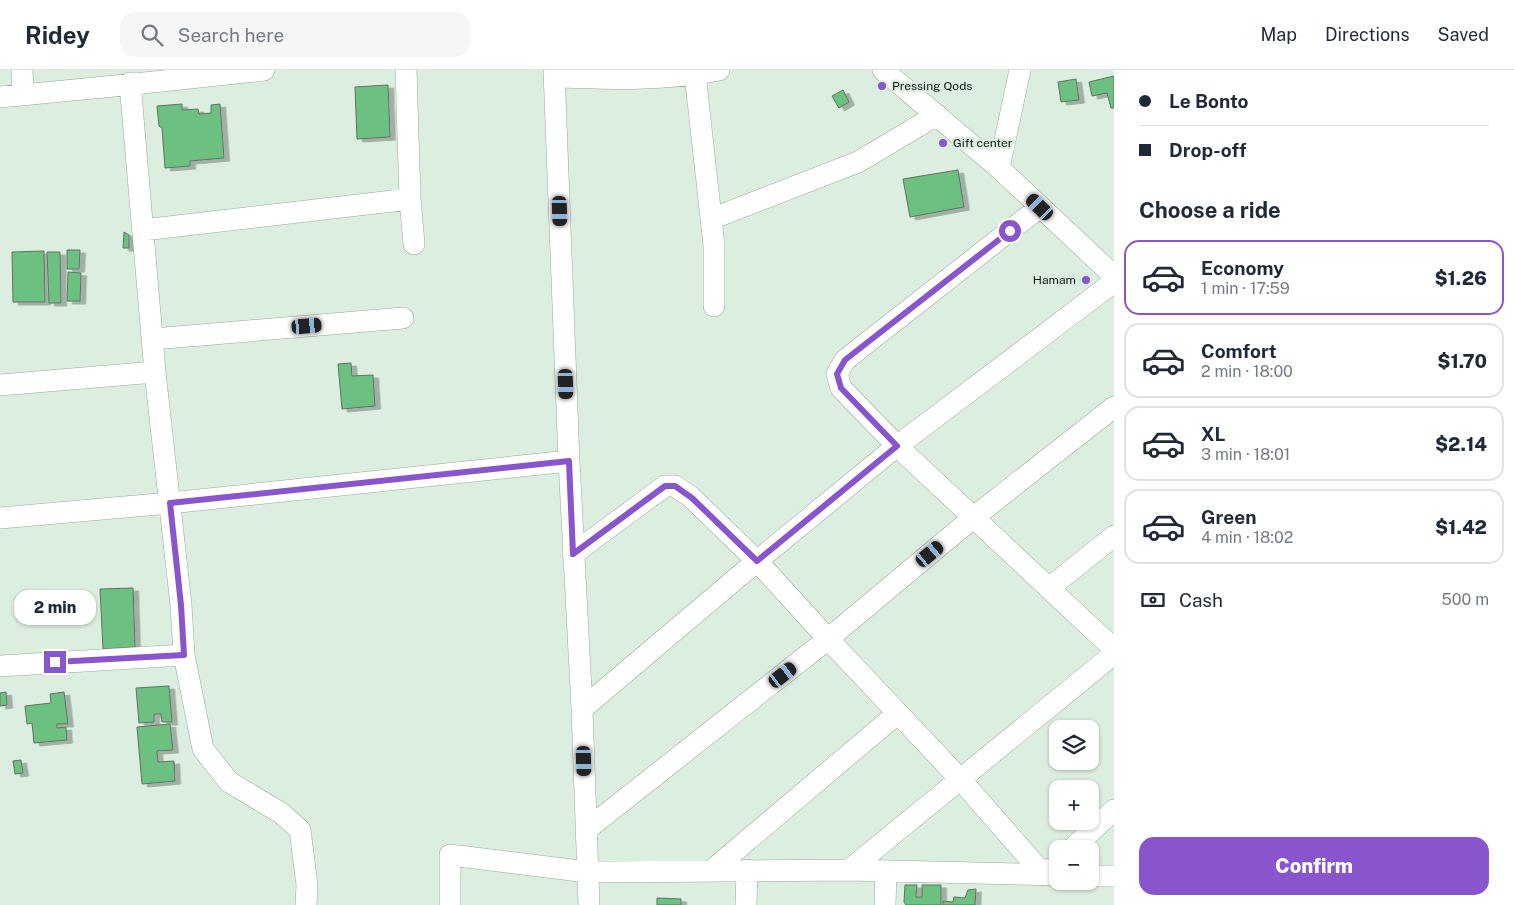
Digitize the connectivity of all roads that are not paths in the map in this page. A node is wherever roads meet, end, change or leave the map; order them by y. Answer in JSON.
{"nodes":[{"id":1,"x":22,"y":70,"type":"edge"},
{"id":2,"x":264,"y":70,"type":"edge"},
{"id":3,"x":406,"y":70,"type":"edge"},
{"id":4,"x":719,"y":70,"type":"edge"},
{"id":5,"x":883,"y":70,"type":"edge"},
{"id":6,"x":1020,"y":70,"type":"edge"},
{"id":7,"x":555,"y":73,"type":"edge"},
{"id":8,"x":695,"y":74,"type":"junction"},
{"id":9,"x":152,"y":76,"type":"edge"},
{"id":10,"x":130,"y":83,"type":"junction"},
{"id":11,"x":23,"y":94,"type":"junction"},
{"id":12,"x":0,"y":97,"type":"edge"},
{"id":13,"x":937,"y":115,"type":"junction"},
{"id":14,"x":999,"y":168,"type":"junction"},
{"id":15,"x":410,"y":199,"type":"junction"},
{"id":16,"x":1040,"y":207,"type":"junction"},
{"id":17,"x":711,"y":219,"type":"junction"},
{"id":18,"x":143,"y":230,"type":"junction"},
{"id":19,"x":414,"y":244,"type":"dead end"},
{"id":20,"x":1114,"y":276,"type":"edge"},
{"id":21,"x":1114,"y":282,"type":"edge"},
{"id":22,"x":714,"y":306,"type":"dead end"},
{"id":23,"x":403,"y":318,"type":"dead end"},
{"id":24,"x":153,"y":339,"type":"junction"},
{"id":25,"x":155,"y":372,"type":"junction"},
{"id":26,"x":0,"y":385,"type":"edge"},
{"id":27,"x":1114,"y":407,"type":"edge"},
{"id":28,"x":897,"y":446,"type":"junction"},
{"id":29,"x":569,"y":461,"type":"junction"},
{"id":30,"x":170,"y":503,"type":"junction"},
{"id":31,"x":974,"y":517,"type":"junction"},
{"id":32,"x":0,"y":518,"type":"edge"},
{"id":33,"x":1114,"y":536,"type":"edge"},
{"id":34,"x":573,"y":554,"type":"junction"},
{"id":35,"x":757,"y":561,"type":"junction"},
{"id":36,"x":1049,"y":588,"type":"junction"},
{"id":37,"x":828,"y":639,"type":"junction"},
{"id":38,"x":1114,"y":649,"type":"edge"},
{"id":39,"x":1114,"y":654,"type":"edge"},
{"id":40,"x":184,"y":655,"type":"junction"},
{"id":41,"x":0,"y":666,"type":"edge"},
{"id":42,"x":582,"y":709,"type":"junction"},
{"id":43,"x":898,"y":713,"type":"junction"},
{"id":44,"x":960,"y":778,"type":"junction"},
{"id":45,"x":1114,"y":810,"type":"edge"},
{"id":46,"x":586,"y":830,"type":"junction"},
{"id":47,"x":1082,"y":840,"type":"edge"},
{"id":48,"x":1049,"y":866,"type":"edge"},
{"id":49,"x":747,"y":870,"type":"junction"},
{"id":50,"x":849,"y":870,"type":"junction"},
{"id":51,"x":1049,"y":870,"type":"edge"},
{"id":52,"x":711,"y":871,"type":"junction"},
{"id":53,"x":886,"y":871,"type":"junction"},
{"id":54,"x":588,"y":872,"type":"junction"},
{"id":55,"x":1099,"y":876,"type":"edge"},
{"id":56,"x":1114,"y":876,"type":"edge"},
{"id":57,"x":306,"y":905,"type":"edge"},
{"id":58,"x":450,"y":905,"type":"edge"},
{"id":59,"x":589,"y":905,"type":"edge"},
{"id":60,"x":746,"y":905,"type":"edge"},
{"id":61,"x":884,"y":905,"type":"edge"}],
"edges":[{"from":1,"to":11,"type":"street"},
{"from":2,"to":9,"type":"street"},
{"from":3,"to":15,"type":"street"},
{"from":4,"to":8,"type":"street"},
{"from":5,"to":13,"type":"street"},
{"from":6,"to":14,"type":"street"},
{"from":7,"to":8,"type":"street"},
{"from":7,"to":29,"type":"street"},
{"from":8,"to":17,"type":"street"},
{"from":9,"to":10,"type":"street"},
{"from":10,"to":11,"type":"street"},
{"from":10,"to":18,"type":"street"},
{"from":11,"to":12,"type":"street"},
{"from":13,"to":14,"type":"street"},
{"from":13,"to":17,"type":"street"},
{"from":14,"to":16,"type":"street"},
{"from":15,"to":18,"type":"street"},
{"from":15,"to":19,"type":"street"},
{"from":16,"to":20,"type":"street"},
{"from":16,"to":28,"type":"street"},
{"from":17,"to":22,"type":"street"},
{"from":18,"to":24,"type":"street"},
{"from":21,"to":28,"type":"street"},
{"from":23,"to":24,"type":"street"},
{"from":24,"to":25,"type":"street"},
{"from":25,"to":26,"type":"street"},
{"from":25,"to":30,"type":"street"},
{"from":27,"to":31,"type":"street"},
{"from":28,"to":31,"type":"street"},
{"from":28,"to":35,"type":"street"},
{"from":29,"to":30,"type":"street"},
{"from":29,"to":34,"type":"street"},
{"from":30,"to":32,"type":"street"},
{"from":30,"to":40,"type":"street"},
{"from":31,"to":36,"type":"street"},
{"from":31,"to":37,"type":"street"},
{"from":33,"to":36,"type":"street"},
{"from":34,"to":35,"type":"street"},
{"from":34,"to":42,"type":"street"},
{"from":35,"to":37,"type":"street"},
{"from":35,"to":42,"type":"street"},
{"from":36,"to":38,"type":"street"},
{"from":37,"to":43,"type":"street"},
{"from":37,"to":46,"type":"street"},
{"from":39,"to":44,"type":"street"},
{"from":40,"to":41,"type":"street"},
{"from":40,"to":57,"type":"street"},
{"from":42,"to":46,"type":"street"},
{"from":43,"to":44,"type":"street"},
{"from":43,"to":52,"type":"street"},
{"from":44,"to":48,"type":"street"},
{"from":44,"to":50,"type":"street"},
{"from":45,"to":47,"type":"street"},
{"from":46,"to":54,"type":"street"},
{"from":49,"to":50,"type":"street"},
{"from":49,"to":52,"type":"street"},
{"from":49,"to":60,"type":"street"},
{"from":50,"to":53,"type":"street"},
{"from":51,"to":53,"type":"street"},
{"from":52,"to":54,"type":"street"},
{"from":53,"to":61,"type":"street"},
{"from":54,"to":58,"type":"street"},
{"from":54,"to":59,"type":"street"},
{"from":55,"to":56,"type":"street"}]}
